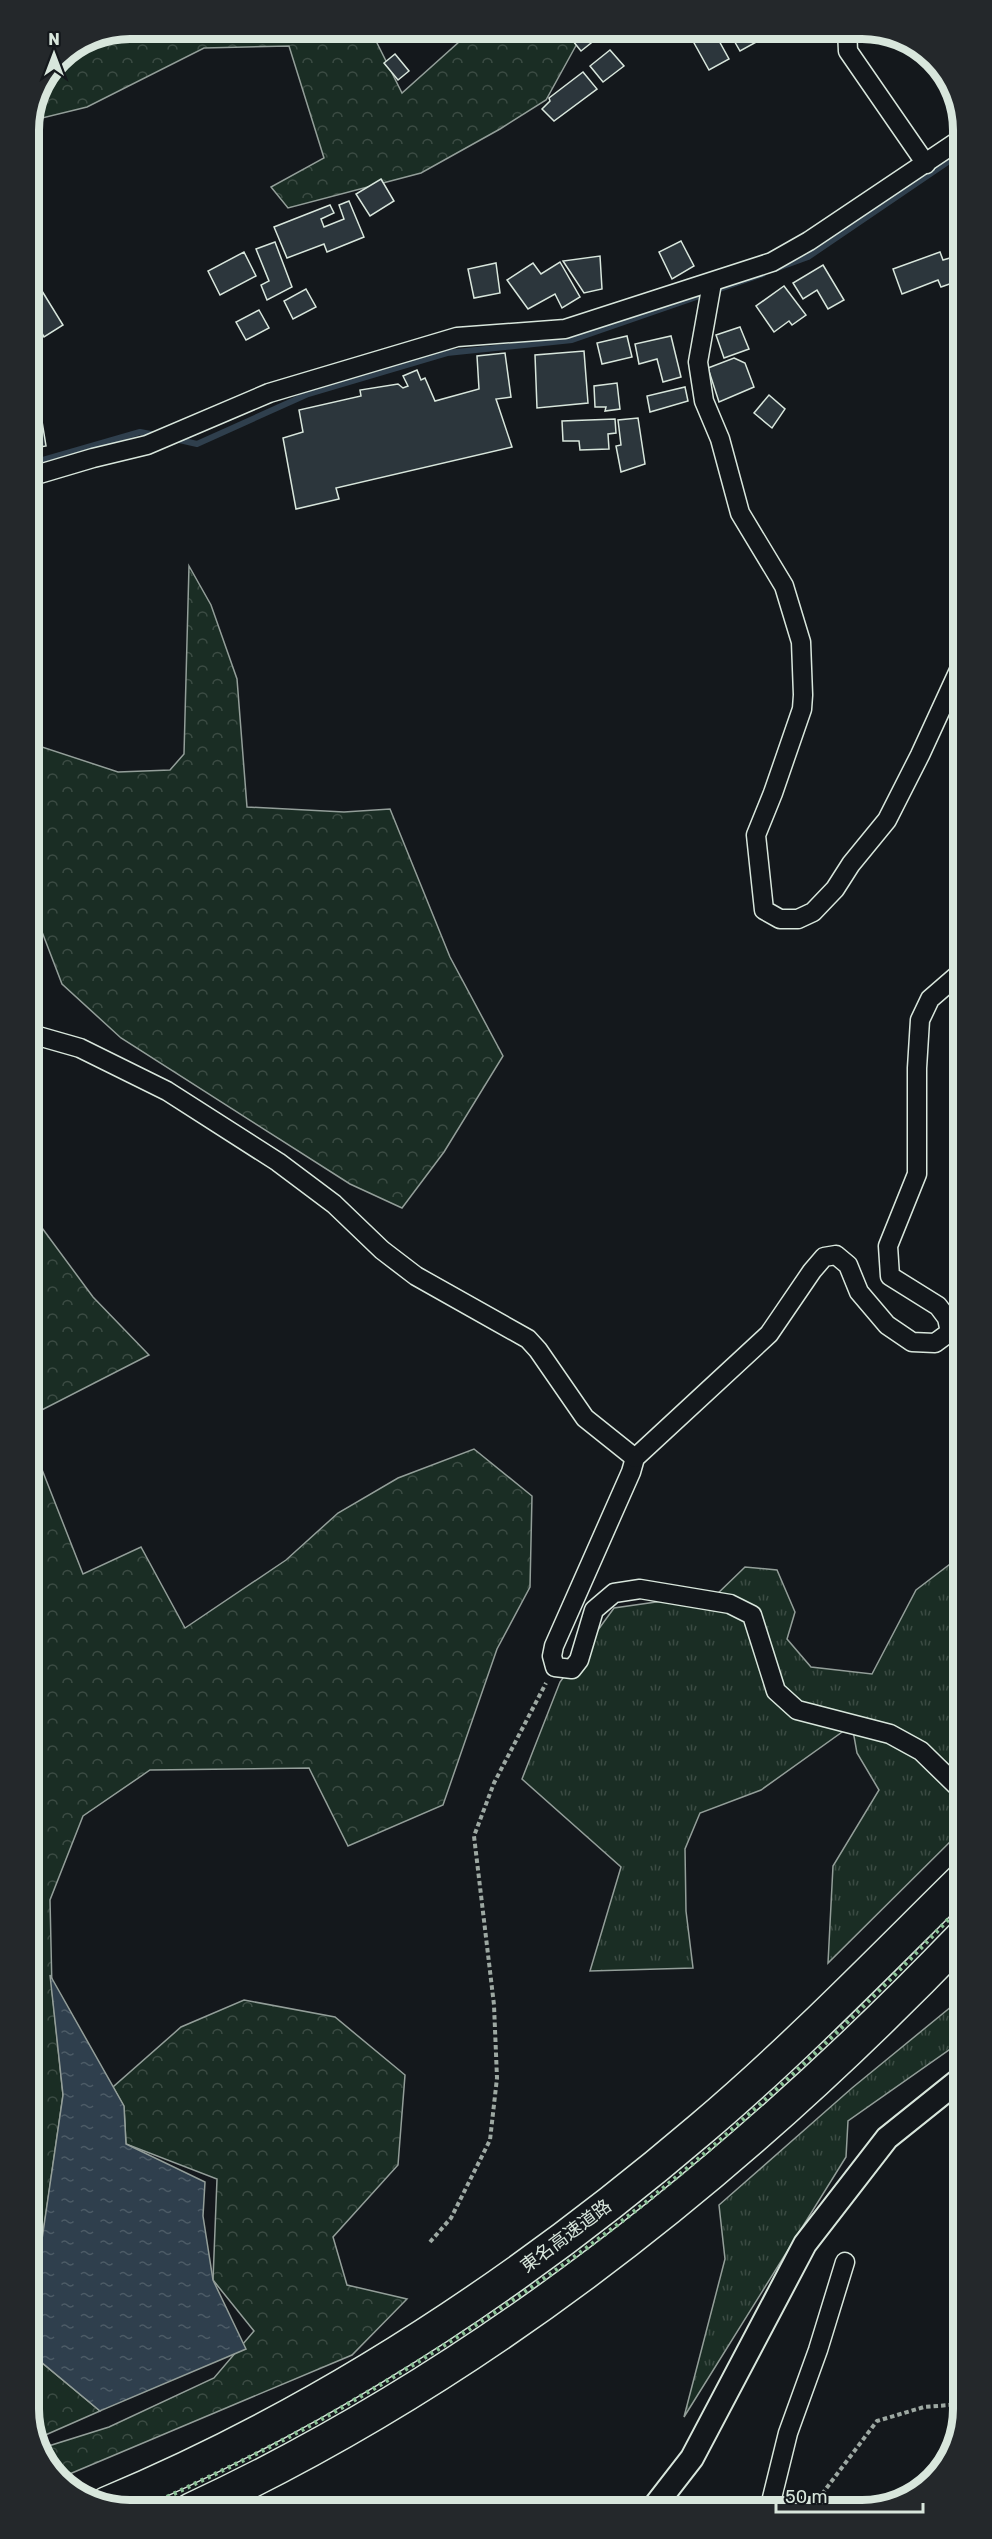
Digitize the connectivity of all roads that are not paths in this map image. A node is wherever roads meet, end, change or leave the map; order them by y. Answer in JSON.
{"nodes":[{"id":1,"x":847,"y":39,"type":"edge"},
{"id":2,"x":953,"y":145,"type":"edge"},
{"id":3,"x":926,"y":164,"type":"junction"},
{"id":4,"x":712,"y":284,"type":"junction"},
{"id":5,"x":39,"y":474,"type":"edge"},
{"id":6,"x":953,"y":683,"type":"edge"},
{"id":7,"x":953,"y":979,"type":"edge"},
{"id":8,"x":39,"y":1036,"type":"edge"},
{"id":9,"x":635,"y":1458,"type":"junction"},
{"id":10,"x":953,"y":1782,"type":"edge"},
{"id":11,"x":953,"y":1889,"type":"edge"},
{"id":12,"x":953,"y":1946,"type":"edge"},
{"id":13,"x":953,"y":2085,"type":"edge"},
{"id":14,"x":845,"y":2262,"type":"dead end"},
{"id":15,"x":117,"y":2499,"type":"edge"},
{"id":16,"x":212,"y":2500,"type":"edge"},
{"id":17,"x":659,"y":2500,"type":"edge"},
{"id":18,"x":771,"y":2500,"type":"edge"}],
"edges":[{"from":1,"to":3,"type":"street"},
{"from":2,"to":3,"type":"street"},
{"from":3,"to":4,"type":"street"},
{"from":4,"to":5,"type":"street"},
{"from":4,"to":6,"type":"street"},
{"from":7,"to":9,"type":"street"},
{"from":8,"to":9,"type":"street"},
{"from":9,"to":10,"type":"street"},
{"from":11,"to":15,"type":"highway","name":"東名高速道路"},
{"from":12,"to":16,"type":"highway"},
{"from":13,"to":17,"type":"street"},
{"from":14,"to":18,"type":"street"}]}
